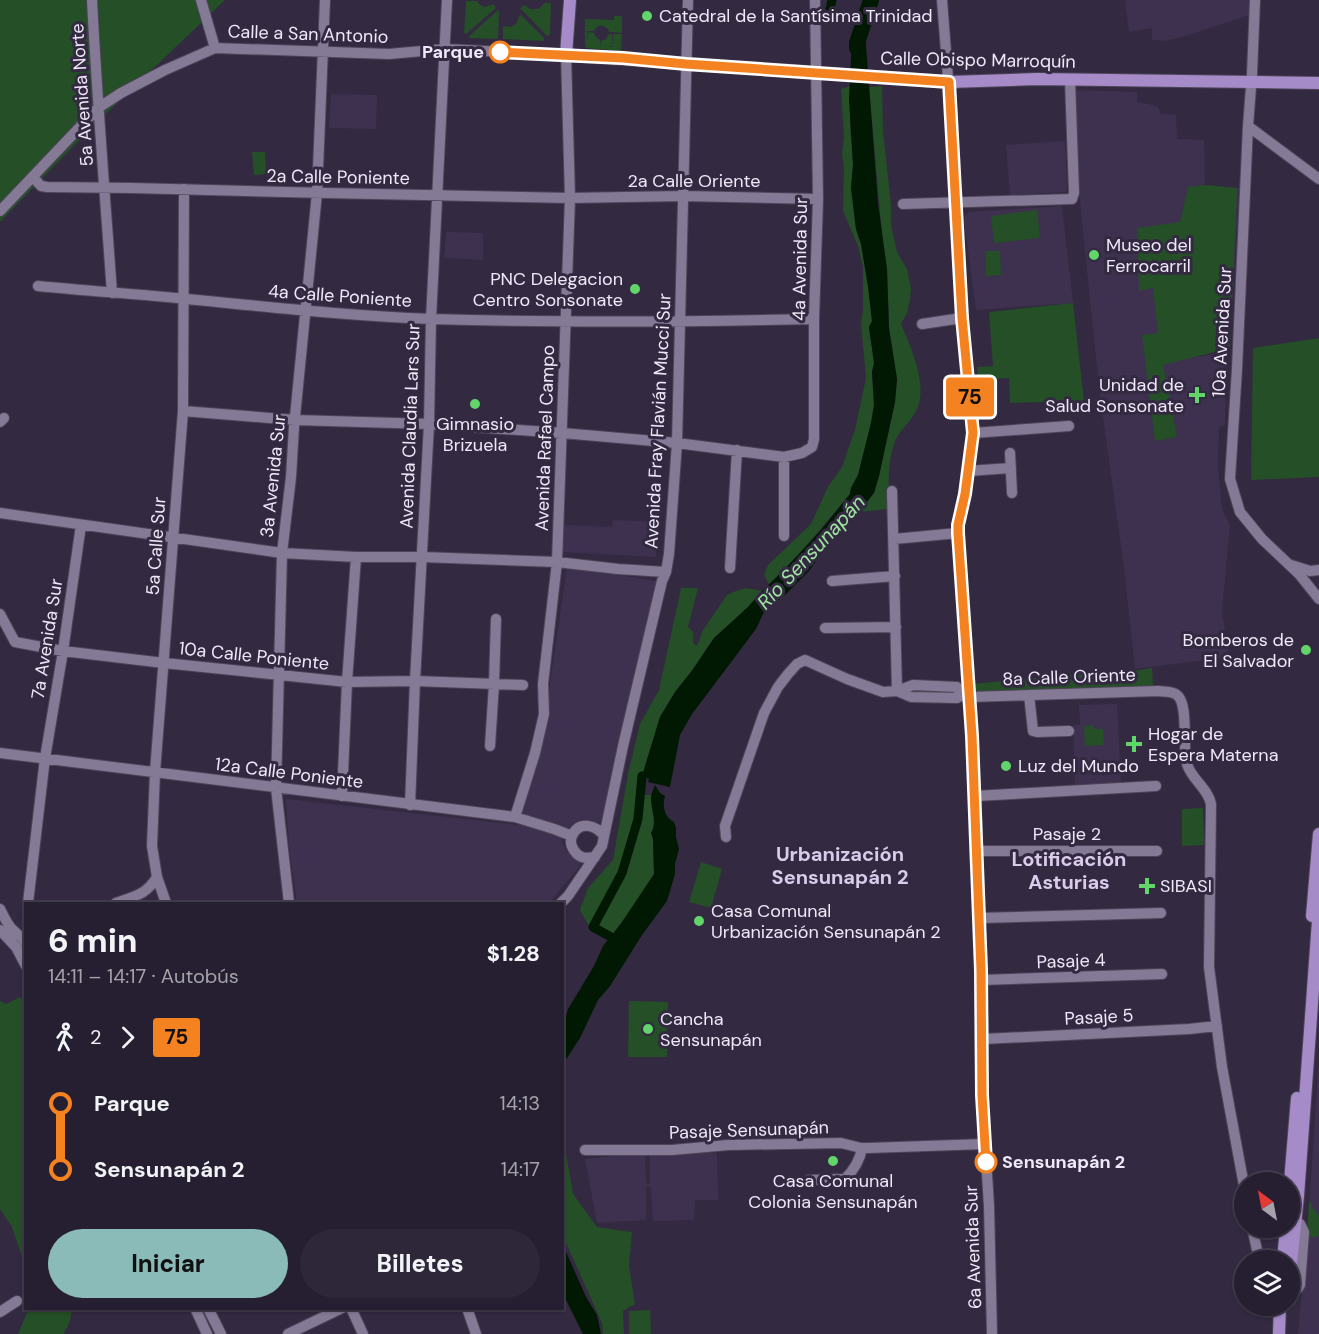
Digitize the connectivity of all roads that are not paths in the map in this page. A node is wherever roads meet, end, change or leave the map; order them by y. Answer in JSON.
{"nodes":[{"id":1,"x":92,"y":0,"type":"edge"},
{"id":2,"x":201,"y":0,"type":"edge"},
{"id":3,"x":325,"y":0,"type":"edge"},
{"id":4,"x":447,"y":0,"type":"edge"},
{"id":5,"x":570,"y":0,"type":"edge"},
{"id":6,"x":688,"y":0,"type":"edge"},
{"id":7,"x":815,"y":0,"type":"edge"},
{"id":8,"x":942,"y":0,"type":"edge"},
{"id":9,"x":1255,"y":0,"type":"edge"},
{"id":10,"x":215,"y":48,"type":"junction"},
{"id":11,"x":445,"y":49,"type":"junction"},
{"id":12,"x":322,"y":53,"type":"junction"},
{"id":13,"x":566,"y":55,"type":"junction"},
{"id":14,"x":686,"y":64,"type":"junction"},
{"id":15,"x":817,"y":72,"type":"junction"},
{"id":16,"x":1070,"y":80,"type":"junction"},
{"id":17,"x":949,"y":82,"type":"junction"},
{"id":18,"x":1252,"y":82,"type":"junction"},
{"id":19,"x":1319,"y":83,"type":"edge"},
{"id":20,"x":98,"y":108,"type":"junction"},
{"id":21,"x":1248,"y":126,"type":"junction"},
{"id":22,"x":33,"y":177,"type":"junction"},
{"id":23,"x":1319,"y":179,"type":"edge"},
{"id":24,"x":105,"y":188,"type":"junction"},
{"id":25,"x":184,"y":189,"type":"junction"},
{"id":26,"x":317,"y":193,"type":"junction"},
{"id":27,"x":438,"y":195,"type":"junction"},
{"id":28,"x":683,"y":196,"type":"junction"},
{"id":29,"x":570,"y":198,"type":"junction"},
{"id":30,"x":818,"y":199,"type":"junction"},
{"id":31,"x":955,"y":203,"type":"junction"},
{"id":32,"x":903,"y":204,"type":"dead end"},
{"id":33,"x":0,"y":211,"type":"edge"},
{"id":34,"x":38,"y":286,"type":"dead end"},
{"id":35,"x":112,"y":294,"type":"junction"},
{"id":36,"x":184,"y":299,"type":"junction"},
{"id":37,"x":306,"y":311,"type":"junction"},
{"id":38,"x":431,"y":318,"type":"junction"},
{"id":39,"x":962,"y":318,"type":"junction"},
{"id":40,"x":814,"y":319,"type":"junction"},
{"id":41,"x":566,"y":322,"type":"junction"},
{"id":42,"x":679,"y":322,"type":"junction"},
{"id":43,"x":922,"y":324,"type":"dead end"},
{"id":44,"x":183,"y":411,"type":"junction"},
{"id":45,"x":295,"y":420,"type":"junction"},
{"id":46,"x":429,"y":424,"type":"junction"},
{"id":47,"x":1069,"y":426,"type":"dead end"},
{"id":48,"x":562,"y":433,"type":"junction"},
{"id":49,"x":973,"y":433,"type":"junction"},
{"id":50,"x":677,"y":443,"type":"junction"},
{"id":51,"x":737,"y":450,"type":"junction"},
{"id":52,"x":1010,"y":453,"type":"dead end"},
{"id":53,"x":784,"y":457,"type":"junction"},
{"id":54,"x":1011,"y":468,"type":"junction"},
{"id":55,"x":968,"y":471,"type":"junction"},
{"id":56,"x":892,"y":491,"type":"dead end"},
{"id":57,"x":1012,"y":493,"type":"dead end"},
{"id":58,"x":0,"y":513,"type":"edge"},
{"id":59,"x":81,"y":525,"type":"junction"},
{"id":60,"x":958,"y":533,"type":"junction"},
{"id":61,"x":784,"y":536,"type":"dead end"},
{"id":62,"x":173,"y":537,"type":"junction"},
{"id":63,"x":894,"y":539,"type":"junction"},
{"id":64,"x":282,"y":553,"type":"junction"},
{"id":65,"x":356,"y":557,"type":"junction"},
{"id":66,"x":422,"y":557,"type":"junction"},
{"id":67,"x":558,"y":562,"type":"junction"},
{"id":68,"x":1288,"y":564,"type":"junction"},
{"id":69,"x":730,"y":568,"type":"dead end"},
{"id":70,"x":1319,"y":570,"type":"edge"},
{"id":71,"x":666,"y":572,"type":"junction"},
{"id":72,"x":895,"y":576,"type":"junction"},
{"id":73,"x":832,"y":581,"type":"dead end"},
{"id":74,"x":1319,"y":599,"type":"edge"},
{"id":75,"x":0,"y":614,"type":"edge"},
{"id":76,"x":496,"y":619,"type":"dead end"},
{"id":77,"x":896,"y":627,"type":"junction"},
{"id":78,"x":825,"y":628,"type":"dead end"},
{"id":79,"x":63,"y":651,"type":"junction"},
{"id":80,"x":164,"y":663,"type":"junction"},
{"id":81,"x":278,"y":674,"type":"junction"},
{"id":82,"x":415,"y":681,"type":"junction"},
{"id":83,"x":347,"y":682,"type":"junction"},
{"id":84,"x":494,"y":684,"type":"junction"},
{"id":85,"x":523,"y":684,"type":"dead end"},
{"id":86,"x":897,"y":691,"type":"junction"},
{"id":87,"x":966,"y":694,"type":"junction"},
{"id":88,"x":1029,"y":695,"type":"junction"},
{"id":89,"x":1069,"y":731,"type":"dead end"},
{"id":90,"x":490,"y":746,"type":"dead end"},
{"id":91,"x":0,"y":753,"type":"edge"},
{"id":92,"x":45,"y":758,"type":"junction"},
{"id":93,"x":155,"y":772,"type":"junction"},
{"id":94,"x":1156,"y":786,"type":"dead end"},
{"id":95,"x":276,"y":788,"type":"junction"},
{"id":96,"x":342,"y":796,"type":"junction"},
{"id":97,"x":975,"y":796,"type":"junction"},
{"id":98,"x":410,"y":805,"type":"junction"},
{"id":99,"x":515,"y":817,"type":"junction"},
{"id":100,"x":1319,"y":834,"type":"edge"},
{"id":101,"x":572,"y":836,"type":"junction"},
{"id":102,"x":604,"y":836,"type":"junction"},
{"id":103,"x":726,"y":837,"type":"dead end"},
{"id":104,"x":977,"y":851,"type":"junction"},
{"id":105,"x":1156,"y":851,"type":"dead end"},
{"id":106,"x":595,"y":857,"type":"junction"},
{"id":107,"x":157,"y":877,"type":"junction"},
{"id":108,"x":28,"y":902,"type":"edge"},
{"id":109,"x":119,"y":902,"type":"edge"},
{"id":110,"x":166,"y":902,"type":"edge"},
{"id":111,"x":289,"y":902,"type":"edge"},
{"id":112,"x":562,"y":902,"type":"edge"},
{"id":113,"x":1319,"y":907,"type":"edge"},
{"id":114,"x":0,"y":909,"type":"edge"},
{"id":115,"x":1161,"y":913,"type":"dead end"},
{"id":116,"x":979,"y":918,"type":"junction"},
{"id":117,"x":0,"y":930,"type":"edge"},
{"id":118,"x":22,"y":940,"type":"edge"},
{"id":119,"x":1162,"y":974,"type":"dead end"},
{"id":120,"x":981,"y":980,"type":"junction"},
{"id":121,"x":1217,"y":1026,"type":"junction"},
{"id":122,"x":983,"y":1039,"type":"junction"},
{"id":123,"x":985,"y":1144,"type":"junction"},
{"id":124,"x":862,"y":1148,"type":"junction"},
{"id":125,"x":585,"y":1150,"type":"dead end"},
{"id":126,"x":1242,"y":1172,"type":"edge"},
{"id":127,"x":1291,"y":1172,"type":"edge"},
{"id":128,"x":1296,"y":1172,"type":"edge"},
{"id":129,"x":809,"y":1180,"type":"dead end"},
{"id":130,"x":1300,"y":1226,"type":"edge"},
{"id":131,"x":1300,"y":1285,"type":"edge"},
{"id":132,"x":16,"y":1301,"type":"dead end"},
{"id":133,"x":196,"y":1310,"type":"edge"},
{"id":134,"x":209,"y":1310,"type":"edge"},
{"id":135,"x":338,"y":1310,"type":"edge"},
{"id":136,"x":352,"y":1310,"type":"edge"},
{"id":137,"x":468,"y":1310,"type":"edge"},
{"id":138,"x":0,"y":1312,"type":"edge"},
{"id":139,"x":1280,"y":1316,"type":"edge"},
{"id":140,"x":1288,"y":1316,"type":"edge"},
{"id":141,"x":207,"y":1334,"type":"edge"},
{"id":142,"x":221,"y":1334,"type":"edge"},
{"id":143,"x":288,"y":1334,"type":"edge"},
{"id":144,"x":363,"y":1334,"type":"edge"},
{"id":145,"x":476,"y":1334,"type":"edge"},
{"id":146,"x":992,"y":1334,"type":"edge"},
{"id":147,"x":1279,"y":1334,"type":"edge"},
{"id":148,"x":1287,"y":1334,"type":"edge"}],
"edges":[{"from":1,"to":20,"type":"street","name":"5a Avenida Norte"},
{"from":2,"to":10,"type":"street"},
{"from":3,"to":12,"type":"street","name":"3a Avenida Sur"},
{"from":4,"to":11,"type":"street","name":"Avenida Claudia Lars Sur"},
{"from":5,"to":13,"type":"main road"},
{"from":6,"to":14,"type":"street","name":"Avenida Fray Flavián Mucci Sur"},
{"from":7,"to":15,"type":"street","name":"4a Avenida Sur"},
{"from":8,"to":17,"type":"street","name":"6a Avenida Sur"},
{"from":9,"to":18,"type":"street","name":"10a Avenida Sur"},
{"from":10,"to":12,"type":"street","name":"Calle a San Antonio"},
{"from":10,"to":20,"type":"street","name":"Calle a San Antonio"},
{"from":11,"to":12,"type":"street","name":"Calle a San Antonio"},
{"from":11,"to":13,"type":"street","name":"Calle a San Antonio"},
{"from":11,"to":27,"type":"street","name":"Avenida Claudia Lars Sur"},
{"from":12,"to":26,"type":"street","name":"3a Avenida Sur"},
{"from":13,"to":14,"type":"main road","name":"Calle Obispo Marroquín"},
{"from":13,"to":29,"type":"street","name":"Avenida Rafael Campo"},
{"from":14,"to":15,"type":"main road","name":"Calle Obispo Marroquín"},
{"from":14,"to":28,"type":"street","name":"Avenida Fray Flavián Mucci Sur"},
{"from":15,"to":17,"type":"main road","name":"Calle Obispo Marroquín"},
{"from":15,"to":30,"type":"street","name":"4a Avenida Sur"},
{"from":16,"to":17,"type":"main road","name":"Calle Obispo Marroquín"},
{"from":16,"to":18,"type":"main road","name":"Calle Obispo Marroquín"},
{"from":16,"to":31,"type":"street"},
{"from":17,"to":31,"type":"street","name":"6a Avenida Sur"},
{"from":18,"to":19,"type":"main road","name":"Calle Obispo Marroquín"},
{"from":18,"to":21,"type":"street","name":"10a Avenida Sur"},
{"from":20,"to":22,"type":"street","name":"Calle a San Antonio"},
{"from":20,"to":24,"type":"street","name":"5a Avenida Norte"},
{"from":21,"to":23,"type":"street"},
{"from":21,"to":68,"type":"street","name":"10a Avenida Sur"},
{"from":22,"to":24,"type":"street","name":"2a Calle Poniente"},
{"from":22,"to":33,"type":"street","name":"Calle a San Antonio"},
{"from":24,"to":25,"type":"street","name":"2a Calle Poniente"},
{"from":24,"to":35,"type":"street","name":"5a Avenida Norte"},
{"from":25,"to":26,"type":"street","name":"2a Calle Poniente"},
{"from":25,"to":36,"type":"street","name":"5a Calle Sur"},
{"from":26,"to":27,"type":"street","name":"2a Calle Poniente"},
{"from":26,"to":37,"type":"street","name":"3a Avenida Sur"},
{"from":27,"to":29,"type":"street","name":"2a Calle Poniente"},
{"from":27,"to":38,"type":"street","name":"Avenida Claudia Lars Sur"},
{"from":28,"to":29,"type":"street","name":"2a Calle Oriente"},
{"from":28,"to":30,"type":"street","name":"2a Calle Oriente"},
{"from":28,"to":42,"type":"street","name":"Avenida Fray Flavián Mucci Sur"},
{"from":29,"to":41,"type":"street","name":"Avenida Rafael Campo"},
{"from":30,"to":40,"type":"street","name":"4a Avenida Sur"},
{"from":31,"to":32,"type":"street"},
{"from":31,"to":39,"type":"street","name":"6a Avenida Sur"},
{"from":34,"to":35,"type":"street","name":"4a Calle Poniente"},
{"from":35,"to":36,"type":"street","name":"4a Calle Poniente"},
{"from":36,"to":37,"type":"street","name":"4a Calle Poniente"},
{"from":36,"to":44,"type":"street","name":"5a Calle Sur"},
{"from":37,"to":38,"type":"street","name":"4a Calle Poniente"},
{"from":37,"to":45,"type":"street","name":"3a Avenida Sur"},
{"from":38,"to":41,"type":"street","name":"4a Calle Poniente"},
{"from":38,"to":46,"type":"street","name":"Avenida Claudia Lars Sur"},
{"from":39,"to":43,"type":"street"},
{"from":39,"to":49,"type":"street","name":"6a Avenida Sur"},
{"from":40,"to":42,"type":"street","name":"4a Calle Poniente"},
{"from":40,"to":53,"type":"street","name":"4a Avenida Sur"},
{"from":41,"to":42,"type":"street","name":"4a Calle Poniente"},
{"from":41,"to":48,"type":"street","name":"Avenida Rafael Campo"},
{"from":42,"to":50,"type":"street","name":"Avenida Fray Flavián Mucci Sur"},
{"from":44,"to":45,"type":"street"},
{"from":44,"to":62,"type":"street","name":"5a Calle Sur"},
{"from":45,"to":46,"type":"street"},
{"from":45,"to":64,"type":"street","name":"3a Avenida Sur"},
{"from":46,"to":48,"type":"street"},
{"from":46,"to":66,"type":"street","name":"Avenida Claudia Lars Sur"},
{"from":47,"to":49,"type":"street"},
{"from":48,"to":50,"type":"street"},
{"from":48,"to":67,"type":"street","name":"Avenida Rafael Campo"},
{"from":49,"to":55,"type":"street","name":"6a Avenida Sur"},
{"from":50,"to":51,"type":"street"},
{"from":50,"to":71,"type":"street","name":"Avenida Fray Flavián Mucci Sur"},
{"from":51,"to":53,"type":"street"},
{"from":51,"to":69,"type":"street"},
{"from":52,"to":54,"type":"street"},
{"from":53,"to":61,"type":"street"},
{"from":54,"to":55,"type":"street"},
{"from":54,"to":57,"type":"street"},
{"from":55,"to":60,"type":"street","name":"6a Avenida Sur"},
{"from":56,"to":63,"type":"street"},
{"from":58,"to":59,"type":"street"},
{"from":59,"to":62,"type":"street"},
{"from":59,"to":79,"type":"street","name":"7a Avenida Sur"},
{"from":60,"to":63,"type":"street"},
{"from":60,"to":87,"type":"street","name":"6a Avenida Sur"},
{"from":62,"to":64,"type":"street"},
{"from":62,"to":80,"type":"street","name":"5a Calle Sur"},
{"from":63,"to":72,"type":"street"},
{"from":64,"to":65,"type":"street"},
{"from":64,"to":81,"type":"street","name":"3a Avenida Sur"},
{"from":65,"to":66,"type":"street"},
{"from":65,"to":83,"type":"street"},
{"from":66,"to":67,"type":"street"},
{"from":66,"to":82,"type":"street","name":"Avenida Claudia Lars Sur"},
{"from":67,"to":71,"type":"street"},
{"from":67,"to":99,"type":"street","name":"Avenida Rafael Campo"},
{"from":68,"to":70,"type":"street"},
{"from":68,"to":74,"type":"street","name":"10a Avenida Sur"},
{"from":71,"to":102,"type":"street","name":"Avenida Fray Flavián Mucci Sur"},
{"from":72,"to":73,"type":"street"},
{"from":72,"to":77,"type":"street"},
{"from":75,"to":79,"type":"street","name":"10a Calle Poniente"},
{"from":76,"to":84,"type":"street"},
{"from":77,"to":78,"type":"street"},
{"from":77,"to":86,"type":"street"},
{"from":79,"to":80,"type":"street","name":"10a Calle Poniente"},
{"from":79,"to":92,"type":"street","name":"7a Avenida Sur"},
{"from":80,"to":81,"type":"street","name":"10a Calle Poniente"},
{"from":80,"to":93,"type":"street","name":"5a Calle Sur"},
{"from":81,"to":83,"type":"street","name":"10a Calle Poniente"},
{"from":81,"to":95,"type":"street","name":"3a Avenida Sur"},
{"from":82,"to":83,"type":"street","name":"10a Calle Poniente"},
{"from":82,"to":84,"type":"street","name":"10a Calle Poniente"},
{"from":82,"to":98,"type":"street","name":"Avenida Claudia Lars Sur"},
{"from":83,"to":96,"type":"street"},
{"from":84,"to":85,"type":"street","name":"10a Calle Poniente"},
{"from":84,"to":90,"type":"street"},
{"from":86,"to":87,"type":"street","name":"8a Calle Oriente"},
{"from":86,"to":103,"type":"street","name":"8a Calle Oriente"},
{"from":87,"to":88,"type":"street","name":"8a Calle Oriente"},
{"from":87,"to":97,"type":"street","name":"6a Avenida Sur"},
{"from":88,"to":89,"type":"street"},
{"from":88,"to":121,"type":"street","name":"8a Calle Oriente"},
{"from":91,"to":92,"type":"street","name":"12a Calle Poniente"},
{"from":92,"to":93,"type":"street","name":"12a Calle Poniente"},
{"from":92,"to":108,"type":"street","name":"7a Avenida Sur"},
{"from":93,"to":95,"type":"street","name":"12a Calle Poniente"},
{"from":93,"to":107,"type":"street","name":"5a Calle Sur"},
{"from":94,"to":97,"type":"street"},
{"from":95,"to":96,"type":"street","name":"12a Calle Poniente"},
{"from":95,"to":111,"type":"street","name":"3a Avenida Sur"},
{"from":96,"to":98,"type":"street","name":"12a Calle Poniente"},
{"from":97,"to":104,"type":"street","name":"6a Avenida Sur"},
{"from":98,"to":99,"type":"street","name":"12a Calle Poniente"},
{"from":99,"to":101,"type":"street","name":"12a Calle Poniente"},
{"from":100,"to":127,"type":"main road"},
{"from":101,"to":102,"type":"street"},
{"from":101,"to":106,"type":"street"},
{"from":102,"to":106,"type":"street","name":"Avenida Fray Flavián Mucci Sur"},
{"from":104,"to":105,"type":"street","name":"Pasaje 2"},
{"from":104,"to":116,"type":"street","name":"6a Avenida Sur"},
{"from":106,"to":112,"type":"street","name":"Avenida Fray Flavián Mucci Sur"},
{"from":107,"to":109,"type":"street"},
{"from":107,"to":110,"type":"street","name":"5a Calle Sur"},
{"from":113,"to":128,"type":"main road"},
{"from":114,"to":118,"type":"street"},
{"from":115,"to":116,"type":"street"},
{"from":116,"to":120,"type":"street","name":"6a Avenida Sur"},
{"from":117,"to":118,"type":"street"},
{"from":119,"to":120,"type":"street","name":"Pasaje 4"},
{"from":120,"to":122,"type":"street","name":"6a Avenida Sur"},
{"from":121,"to":122,"type":"street","name":"Pasaje 5"},
{"from":121,"to":126,"type":"street"},
{"from":122,"to":123,"type":"street","name":"6a Avenida Sur"},
{"from":123,"to":124,"type":"street","name":"Pasaje Sensunapán"},
{"from":123,"to":146,"type":"street","name":"6a Avenida Sur"},
{"from":124,"to":125,"type":"street","name":"Pasaje Sensunapán"},
{"from":124,"to":129,"type":"street"},
{"from":130,"to":131,"type":"street"},
{"from":132,"to":138,"type":"street"},
{"from":133,"to":141,"type":"street"},
{"from":134,"to":142,"type":"street"},
{"from":135,"to":143,"type":"street"},
{"from":136,"to":144,"type":"street"},
{"from":137,"to":145,"type":"street"},
{"from":139,"to":147,"type":"main road"},
{"from":140,"to":148,"type":"main road"}]}
